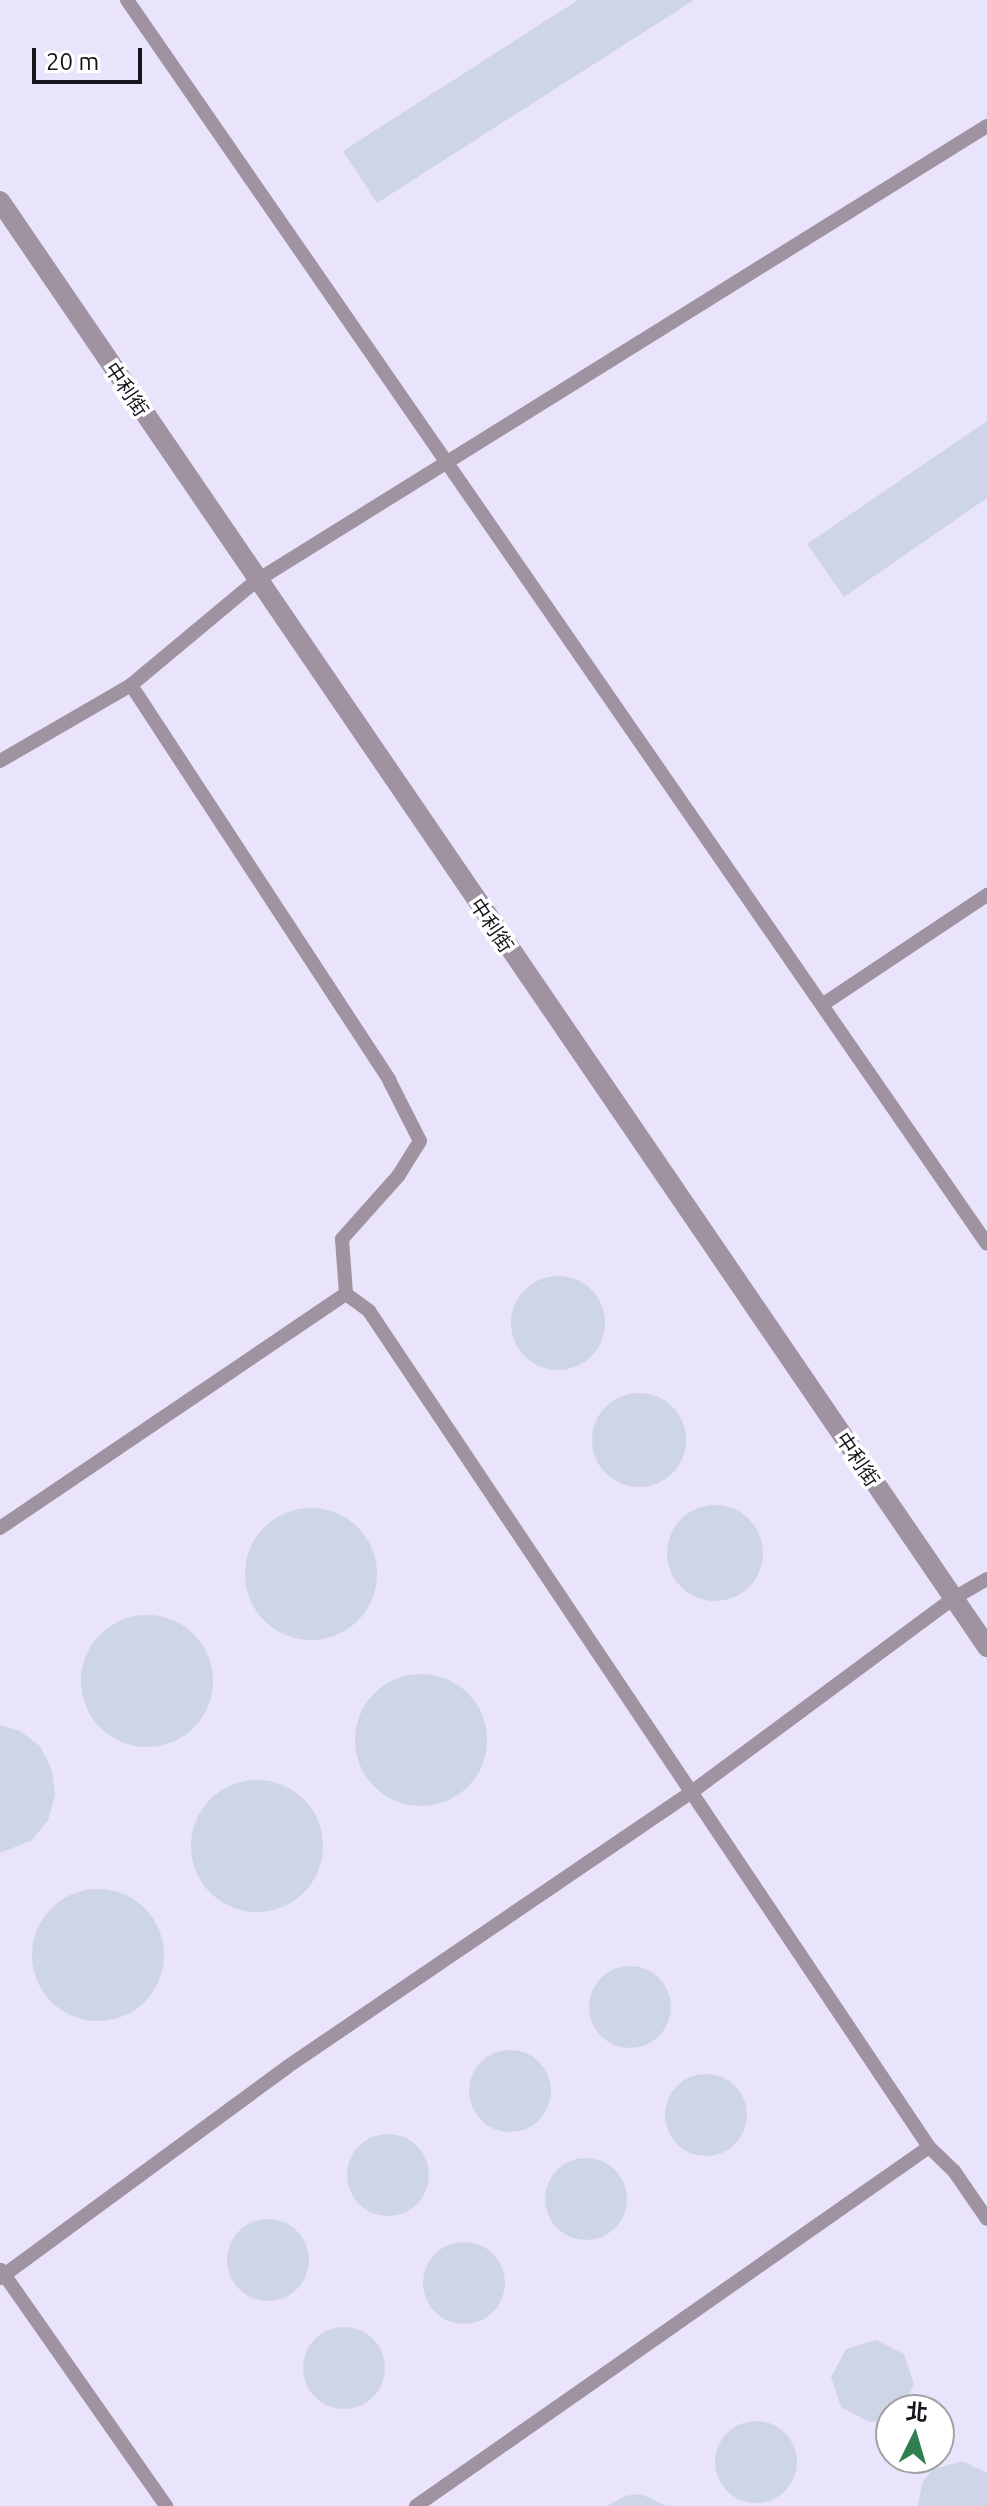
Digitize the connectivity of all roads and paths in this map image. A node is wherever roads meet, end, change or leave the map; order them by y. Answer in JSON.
{"nodes":[{"id":1,"x":127,"y":0,"type":"edge"},
{"id":2,"x":987,"y":126,"type":"edge"},
{"id":3,"x":0,"y":201,"type":"edge"},
{"id":4,"x":449,"y":465,"type":"junction"},
{"id":5,"x":256,"y":581,"type":"junction"},
{"id":6,"x":131,"y":685,"type":"junction"},
{"id":7,"x":0,"y":761,"type":"edge"},
{"id":8,"x":987,"y":895,"type":"edge"},
{"id":9,"x":825,"y":1003,"type":"junction"},
{"id":10,"x":987,"y":1244,"type":"edge"},
{"id":11,"x":346,"y":1294,"type":"junction"},
{"id":12,"x":0,"y":1528,"type":"edge"},
{"id":13,"x":987,"y":1579,"type":"edge"},
{"id":14,"x":954,"y":1598,"type":"junction"},
{"id":15,"x":987,"y":1647,"type":"edge"},
{"id":16,"x":693,"y":1791,"type":"junction"},
{"id":17,"x":929,"y":2147,"type":"junction"},
{"id":18,"x":987,"y":2219,"type":"edge"},
{"id":19,"x":1,"y":2274,"type":"edge"},
{"id":20,"x":166,"y":2506,"type":"edge"},
{"id":21,"x":416,"y":2506,"type":"edge"}],
"edges":[{"from":1,"to":4,"type":"lane"},
{"from":2,"to":4,"type":"lane"},
{"from":3,"to":5,"type":"street","name":"中利街"},
{"from":4,"to":5,"type":"lane"},
{"from":4,"to":9,"type":"lane"},
{"from":5,"to":6,"type":"lane"},
{"from":5,"to":14,"type":"street","name":"中利街"},
{"from":6,"to":7,"type":"lane"},
{"from":6,"to":11,"type":"lane"},
{"from":8,"to":9,"type":"lane"},
{"from":9,"to":10,"type":"lane"},
{"from":11,"to":12,"type":"lane"},
{"from":11,"to":16,"type":"lane"},
{"from":13,"to":14,"type":"lane"},
{"from":14,"to":15,"type":"street","name":"中利街"},
{"from":14,"to":16,"type":"lane"},
{"from":16,"to":17,"type":"lane"},
{"from":16,"to":19,"type":"lane"},
{"from":17,"to":18,"type":"lane"},
{"from":17,"to":21,"type":"lane"},
{"from":19,"to":20,"type":"lane"}]}
